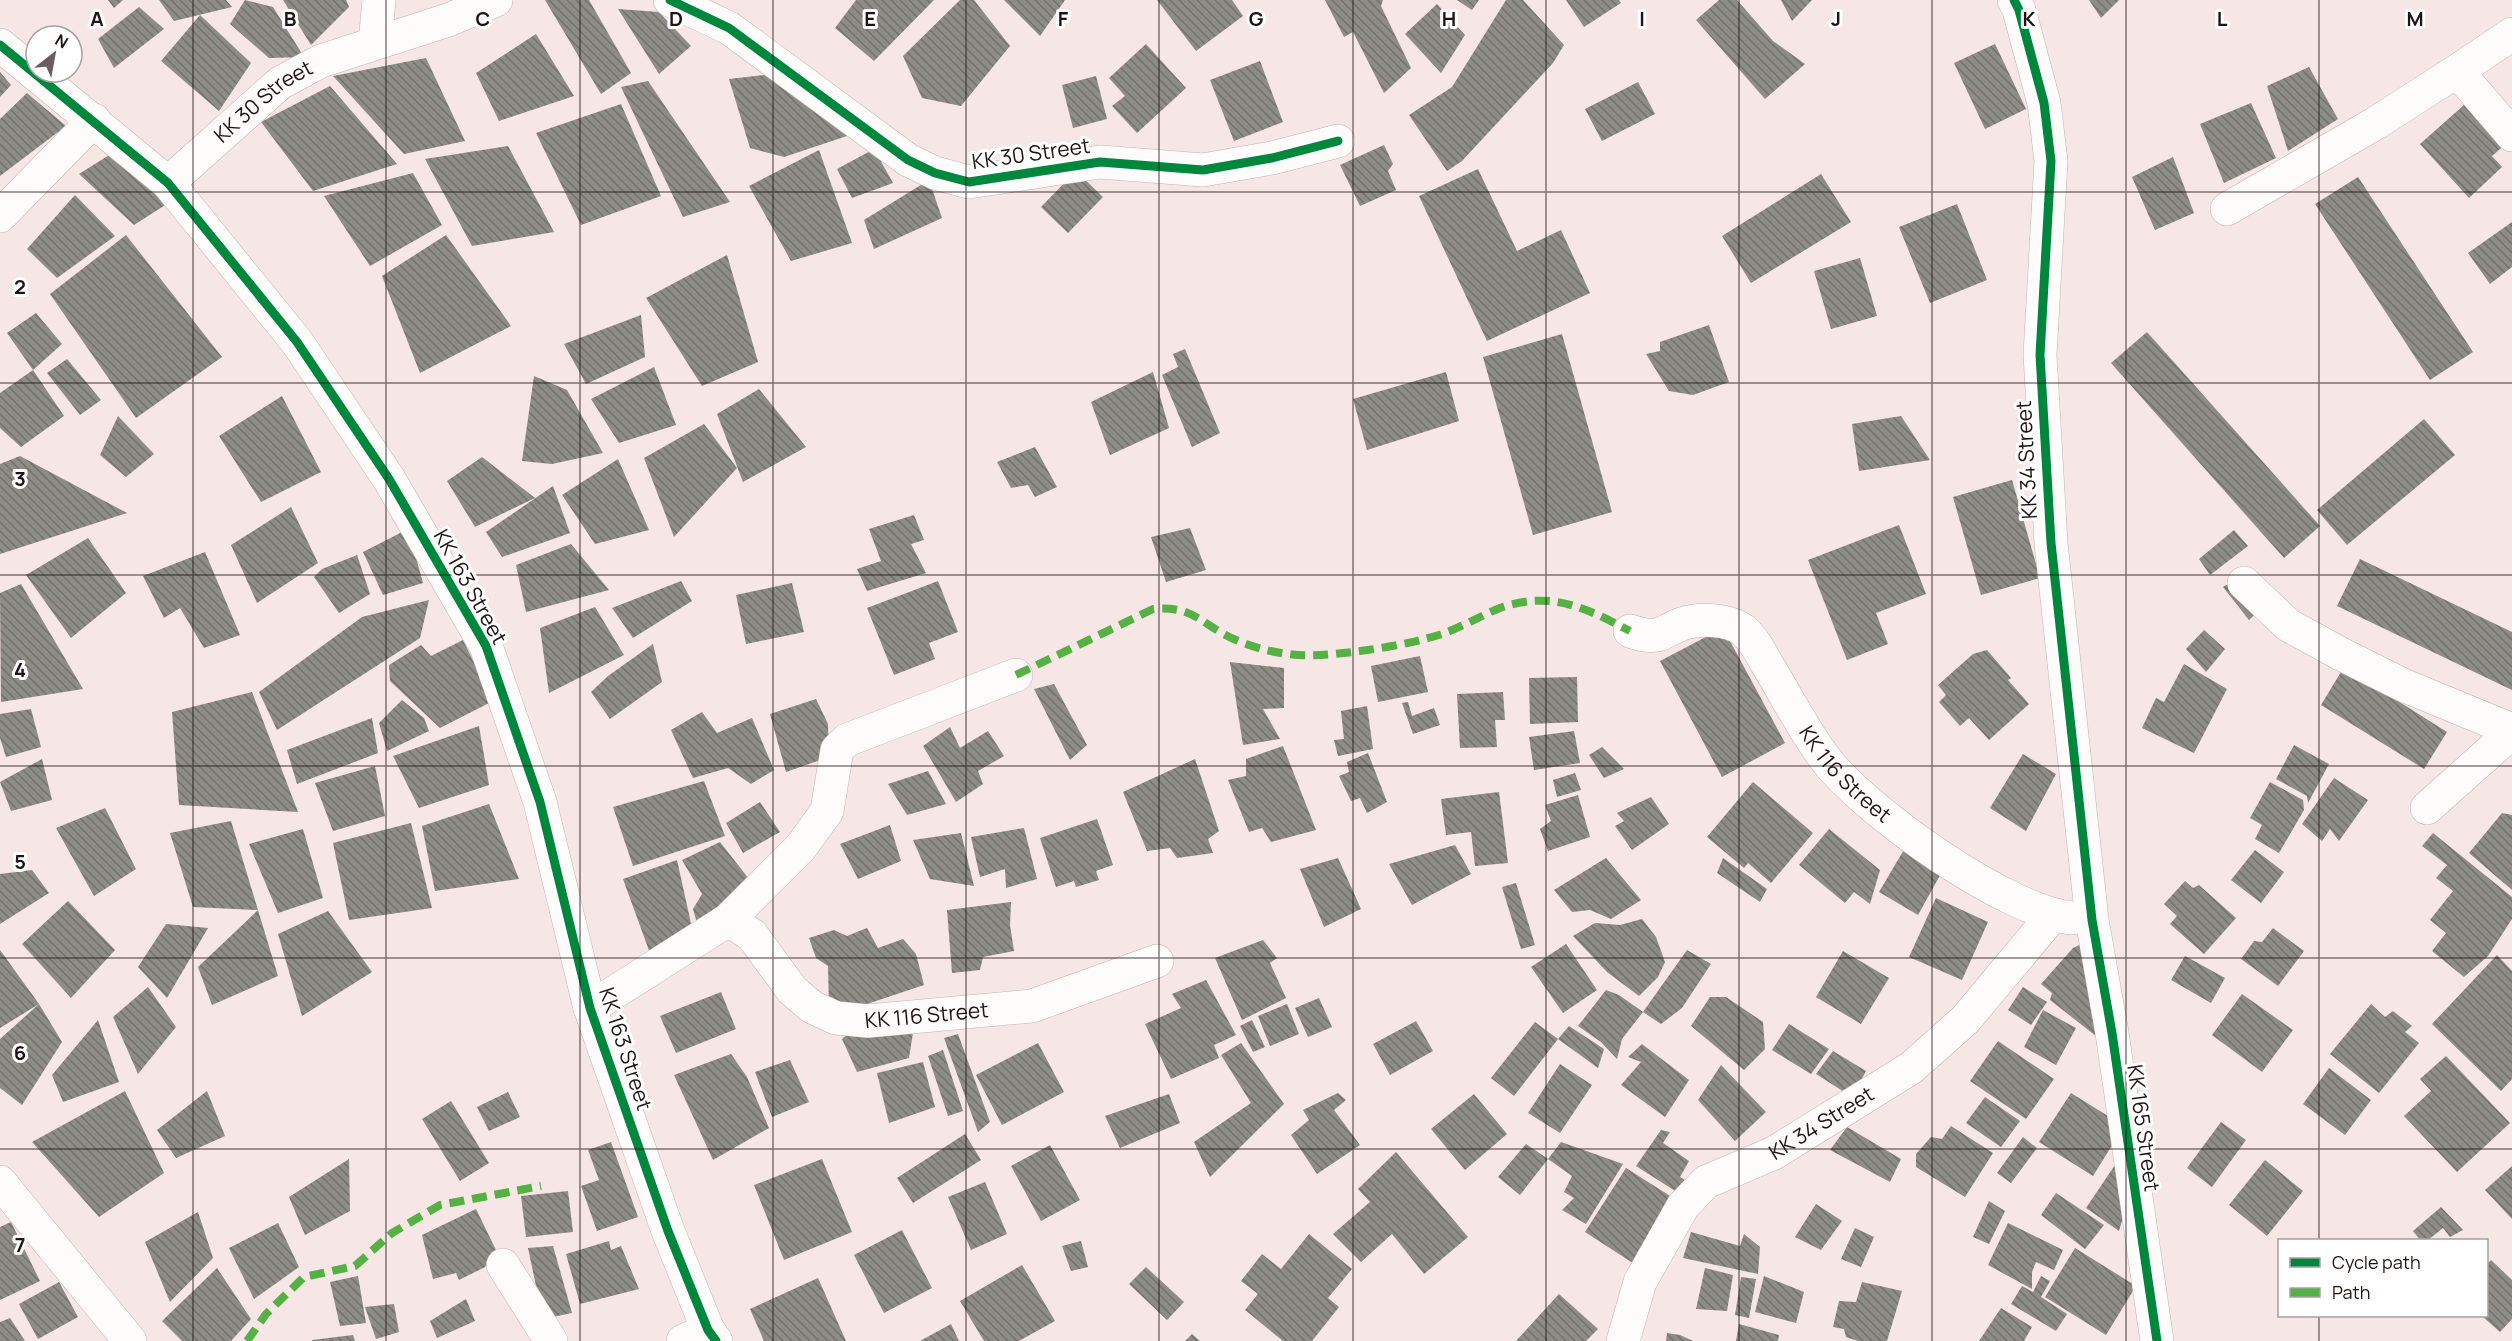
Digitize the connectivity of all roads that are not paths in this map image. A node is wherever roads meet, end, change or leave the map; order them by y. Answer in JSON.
{"nodes":[{"id":1,"x":379,"y":0,"type":"edge"},
{"id":2,"x":496,"y":0,"type":"edge"},
{"id":3,"x":670,"y":0,"type":"edge"},
{"id":4,"x":2014,"y":0,"type":"edge"},
{"id":5,"x":2512,"y":34,"type":"edge"},
{"id":6,"x":375,"y":43,"type":"junction"},
{"id":7,"x":0,"y":45,"type":"edge"},
{"id":8,"x":2457,"y":71,"type":"junction"},
{"id":9,"x":94,"y":120,"type":"junction"},
{"id":10,"x":2512,"y":135,"type":"edge"},
{"id":11,"x":1338,"y":141,"type":"dead end"},
{"id":12,"x":168,"y":183,"type":"junction"},
{"id":13,"x":2227,"y":208,"type":"dead end"},
{"id":14,"x":0,"y":216,"type":"edge"},
{"id":15,"x":2244,"y":583,"type":"dead end"},
{"id":16,"x":1630,"y":631,"type":"dead end"},
{"id":17,"x":1016,"y":675,"type":"dead end"},
{"id":18,"x":2512,"y":731,"type":"edge"},
{"id":19,"x":2427,"y":808,"type":"dead end"},
{"id":20,"x":2052,"y":916,"type":"junction"},
{"id":21,"x":729,"y":920,"type":"junction"},
{"id":22,"x":2092,"y":920,"type":"junction"},
{"id":23,"x":1156,"y":961,"type":"dead end"},
{"id":24,"x":590,"y":1008,"type":"junction"},
{"id":25,"x":0,"y":1182,"type":"edge"},
{"id":26,"x":503,"y":1265,"type":"dead end"},
{"id":27,"x":702,"y":1337,"type":"edge"},
{"id":28,"x":130,"y":1341,"type":"edge"},
{"id":29,"x":551,"y":1341,"type":"edge"},
{"id":30,"x":1623,"y":1341,"type":"edge"},
{"id":31,"x":2157,"y":1341,"type":"edge"}],
"edges":[{"from":1,"to":6,"type":"street"},
{"from":2,"to":6,"type":"street","name":"KK 30 Street"},
{"from":3,"to":11,"type":"street","name":"KK 30 Street"},
{"from":4,"to":22,"type":"street","name":"KK 34 Street"},
{"from":5,"to":8,"type":"street"},
{"from":6,"to":12,"type":"street","name":"KK 30 Street"},
{"from":7,"to":9,"type":"street","name":"KK 163 Street"},
{"from":8,"to":10,"type":"street"},
{"from":8,"to":13,"type":"street"},
{"from":9,"to":12,"type":"street","name":"KK 163 Street"},
{"from":9,"to":14,"type":"street"},
{"from":12,"to":24,"type":"street","name":"KK 163 Street"},
{"from":15,"to":18,"type":"street"},
{"from":16,"to":20,"type":"street","name":"KK 116 Street"},
{"from":17,"to":21,"type":"street"},
{"from":18,"to":19,"type":"street"},
{"from":20,"to":22,"type":"street","name":"KK 116 Street"},
{"from":20,"to":30,"type":"street","name":"KK 34 Street"},
{"from":21,"to":23,"type":"street","name":"KK 116 Street"},
{"from":21,"to":24,"type":"street"},
{"from":22,"to":31,"type":"street","name":"KK 165 Street"},
{"from":24,"to":27,"type":"street","name":"KK 163 Street"},
{"from":25,"to":28,"type":"street"},
{"from":26,"to":29,"type":"street"}]}
